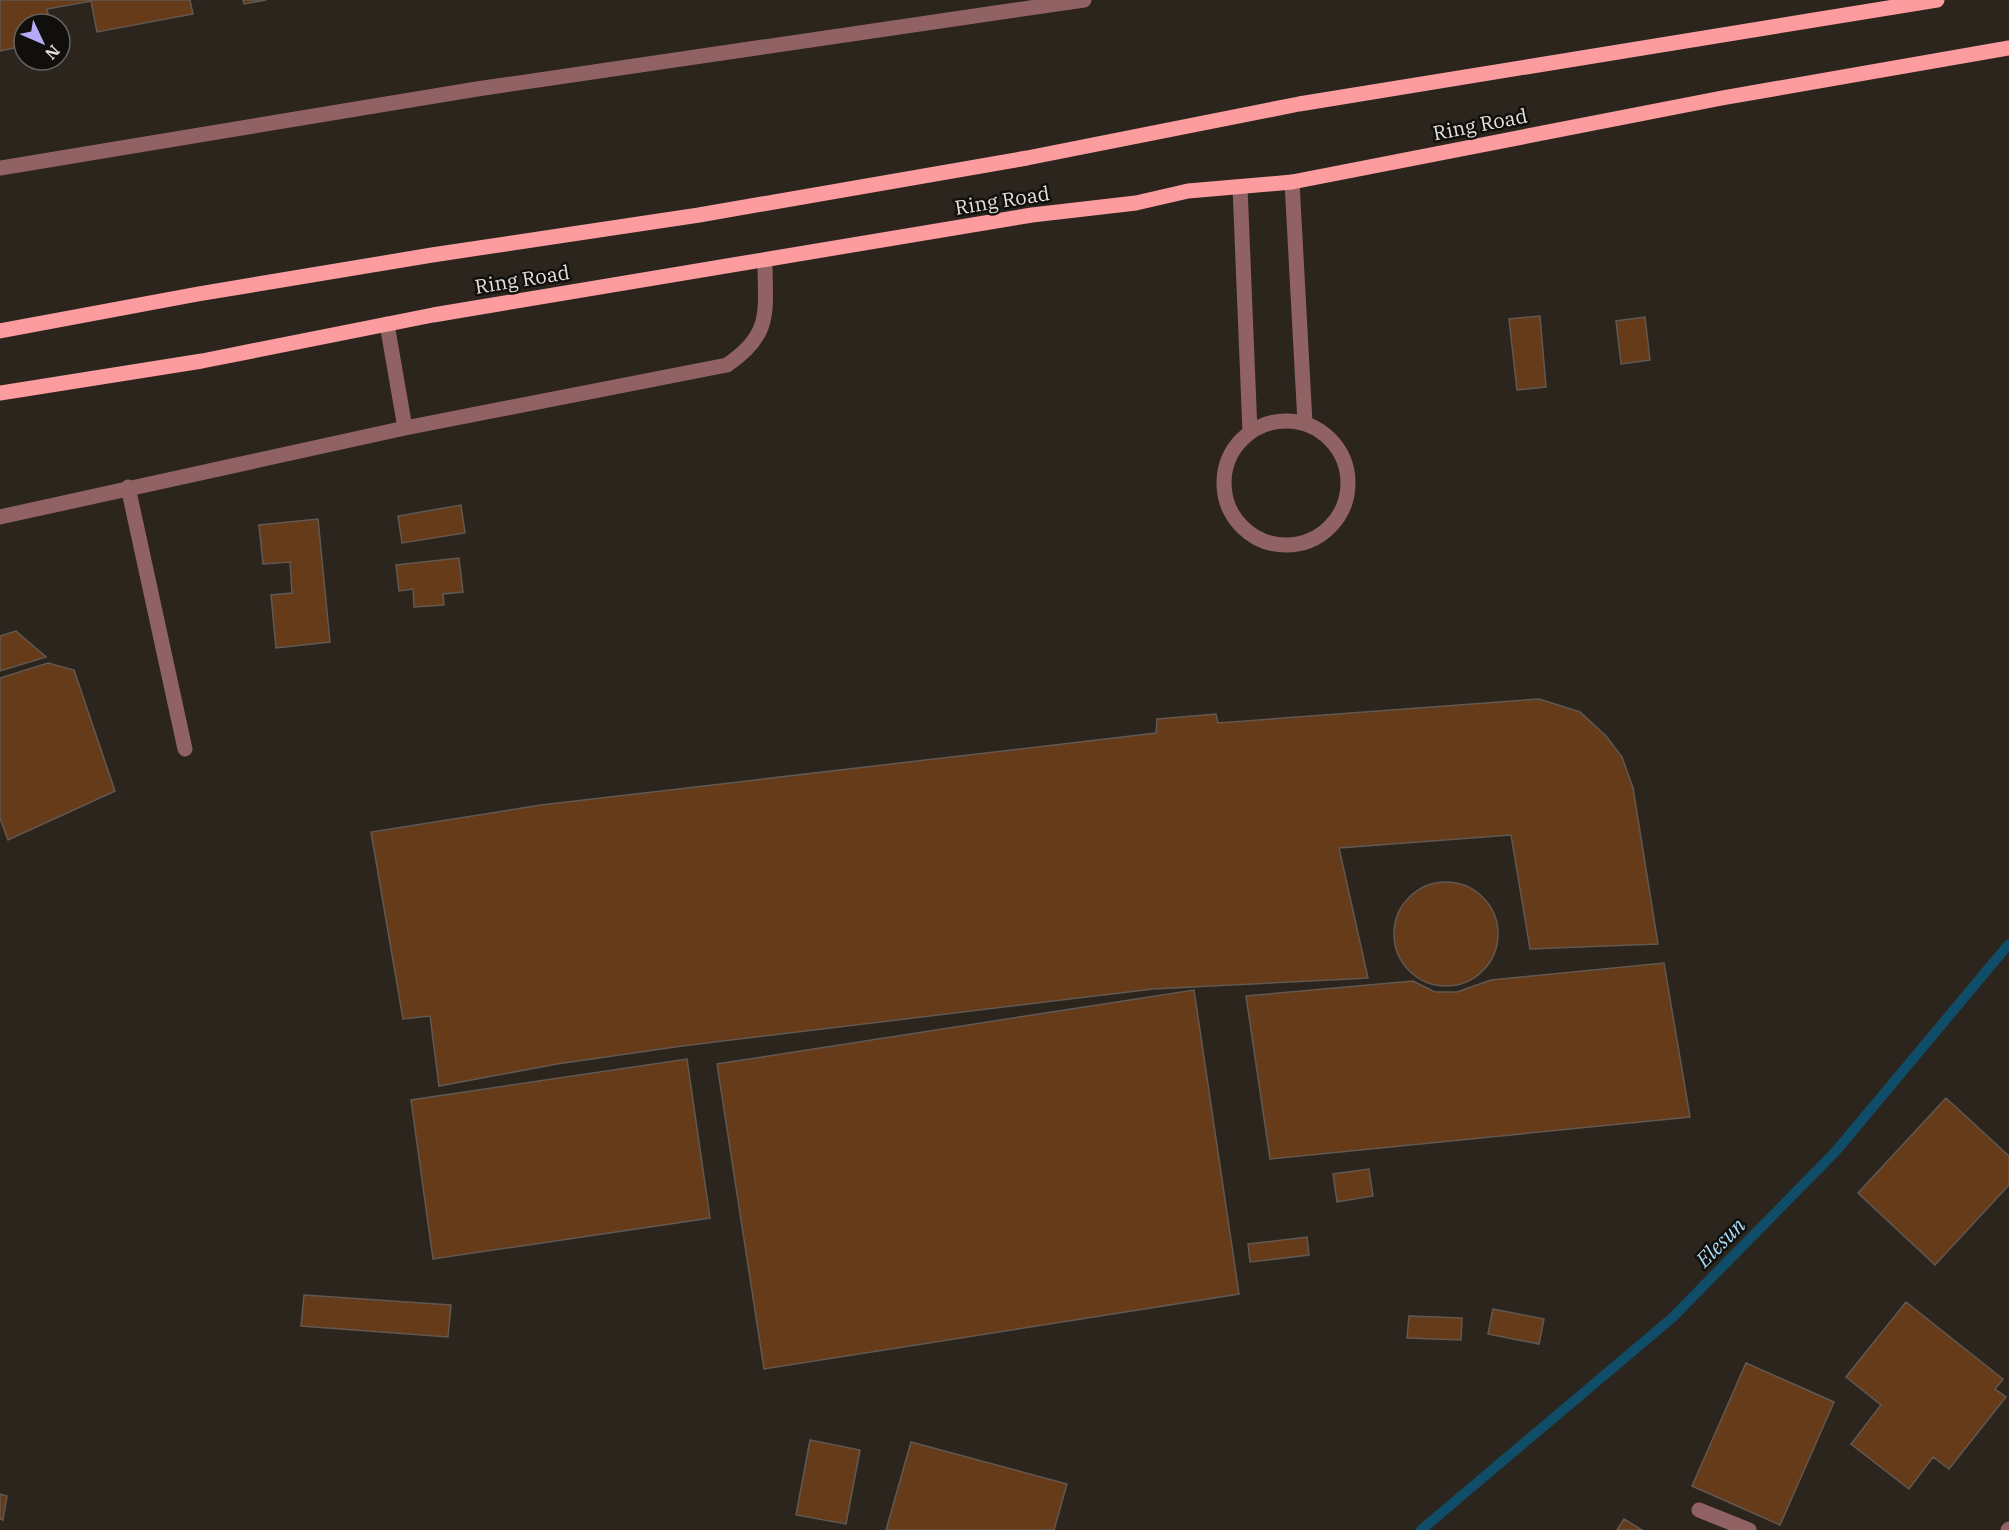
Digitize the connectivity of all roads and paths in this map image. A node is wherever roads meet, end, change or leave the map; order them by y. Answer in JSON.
{"nodes":[{"id":1,"x":1084,"y":0,"type":"edge"},
{"id":2,"x":1937,"y":0,"type":"edge"},
{"id":3,"x":2009,"y":48,"type":"edge"},
{"id":4,"x":0,"y":168,"type":"edge"},
{"id":5,"x":1292,"y":182,"type":"junction"},
{"id":6,"x":1240,"y":187,"type":"junction"},
{"id":7,"x":765,"y":261,"type":"junction"},
{"id":8,"x":387,"y":324,"type":"junction"},
{"id":9,"x":0,"y":331,"type":"edge"},
{"id":10,"x":0,"y":393,"type":"edge"},
{"id":11,"x":1305,"y":423,"type":"junction"},
{"id":12,"x":405,"y":428,"type":"junction"},
{"id":13,"x":1250,"y":432,"type":"junction"},
{"id":14,"x":128,"y":487,"type":"junction"},
{"id":15,"x":0,"y":517,"type":"edge"},
{"id":16,"x":185,"y":749,"type":"dead end"},
{"id":17,"x":1699,"y":1510,"type":"dead end"},
{"id":18,"x":1749,"y":1530,"type":"edge"}],
"edges":[{"from":1,"to":4,"type":"street"},
{"from":2,"to":9,"type":"main road","name":"Ring Road"},
{"from":3,"to":5,"type":"main road","name":"Ring Road"},
{"from":5,"to":6,"type":"main road","name":"Ring Road"},
{"from":5,"to":11,"type":"street"},
{"from":6,"to":7,"type":"main road","name":"Ring Road"},
{"from":6,"to":13,"type":"street"},
{"from":7,"to":8,"type":"main road","name":"Ring Road"},
{"from":7,"to":12,"type":"street"},
{"from":8,"to":10,"type":"main road","name":"Ring Road"},
{"from":8,"to":12,"type":"street"},
{"from":11,"to":13,"type":"street"},
{"from":11,"to":13,"type":"street"},
{"from":12,"to":14,"type":"street"},
{"from":14,"to":15,"type":"street"},
{"from":14,"to":16,"type":"street"},
{"from":17,"to":18,"type":"street"}]}
